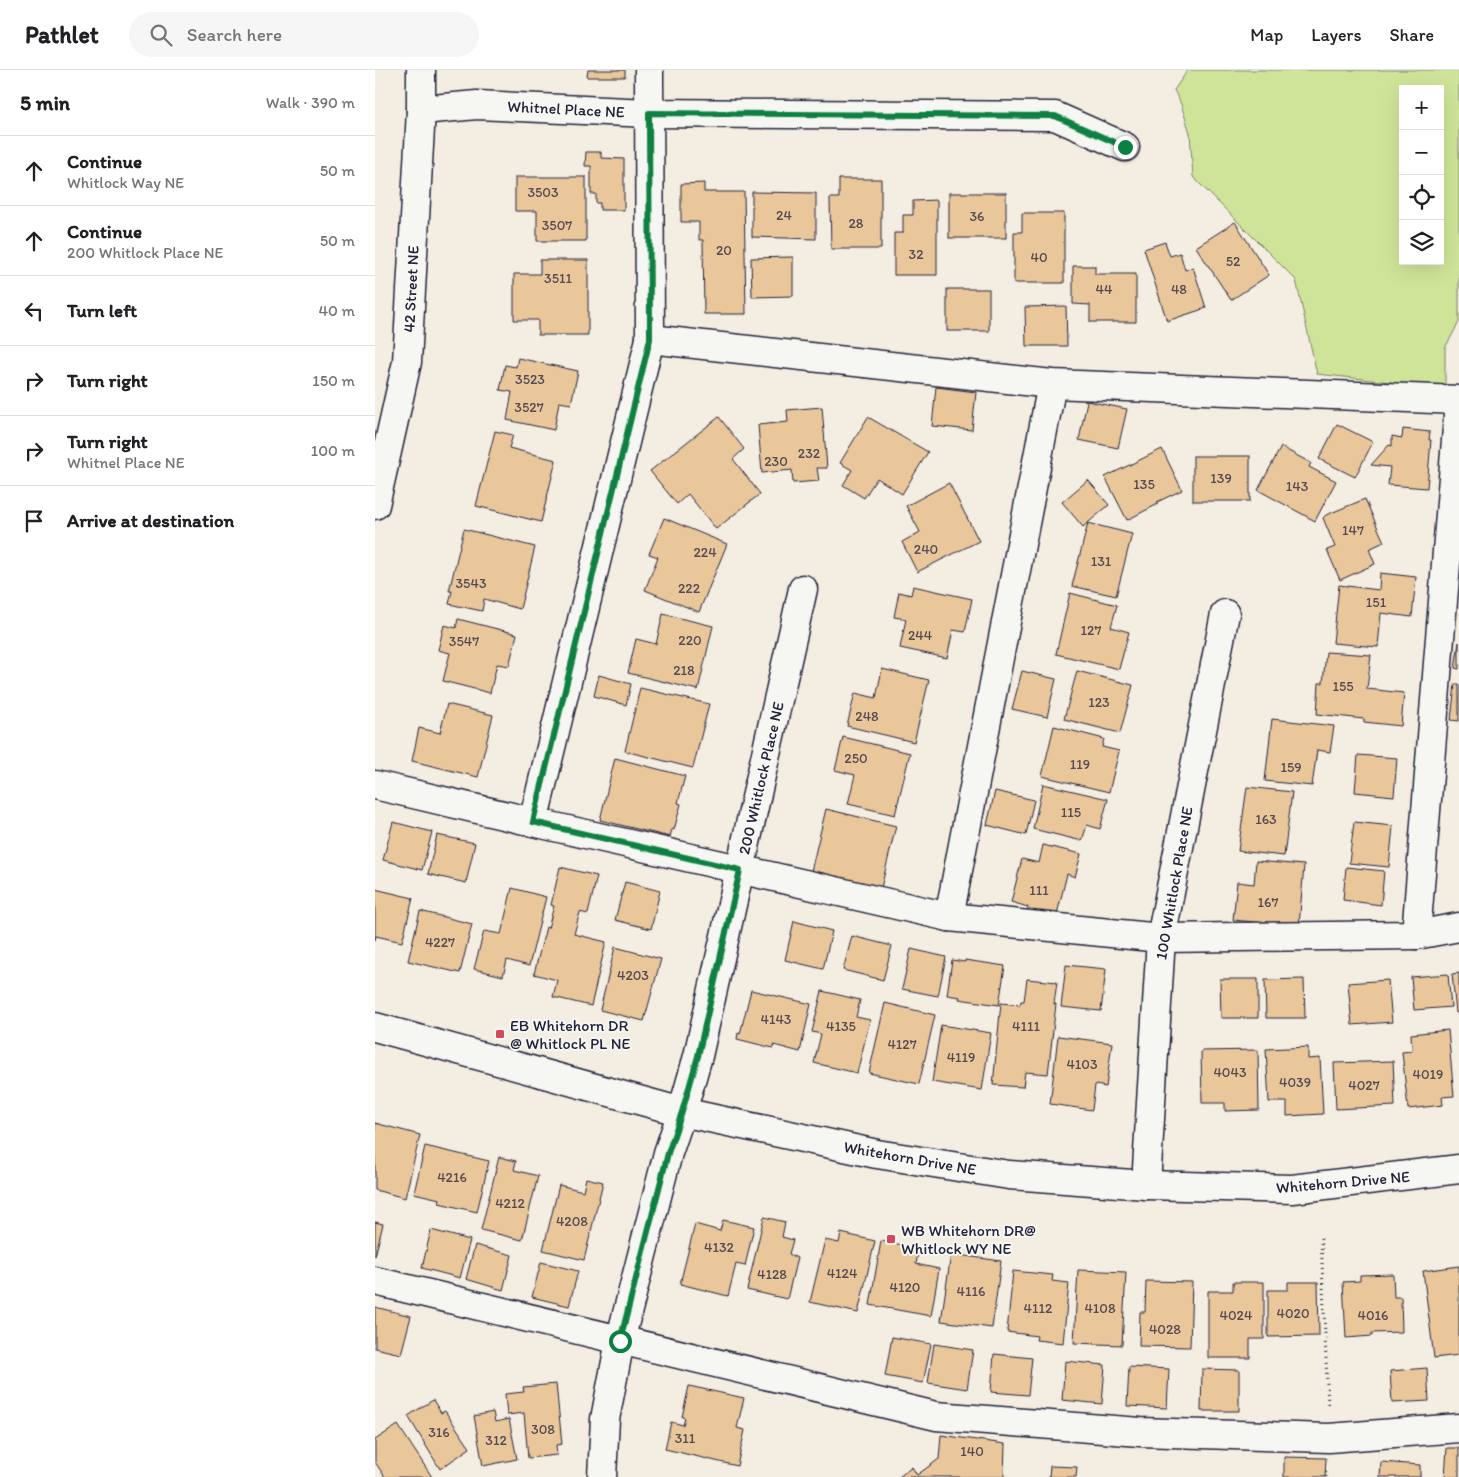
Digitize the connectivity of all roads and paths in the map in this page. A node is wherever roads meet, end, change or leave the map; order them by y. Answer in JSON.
{"nodes":[{"id":1,"x":421,"y":70,"type":"edge"},
{"id":2,"x":649,"y":70,"type":"edge"},
{"id":3,"x":421,"y":110,"type":"junction"},
{"id":4,"x":649,"y":113,"type":"junction"},
{"id":5,"x":1125,"y":147,"type":"dead end"},
{"id":6,"x":650,"y":339,"type":"junction"},
{"id":7,"x":1051,"y":384,"type":"junction"},
{"id":8,"x":1459,"y":402,"type":"edge"},
{"id":9,"x":375,"y":506,"type":"edge"},
{"id":10,"x":803,"y":589,"type":"dead end"},
{"id":11,"x":1225,"y":614,"type":"dead end"},
{"id":12,"x":375,"y":785,"type":"edge"},
{"id":13,"x":533,"y":822,"type":"junction"},
{"id":14,"x":740,"y":870,"type":"junction"},
{"id":15,"x":949,"y":916,"type":"junction"},
{"id":16,"x":1459,"y":927,"type":"edge"},
{"id":17,"x":1416,"y":935,"type":"junction"},
{"id":18,"x":1161,"y":938,"type":"junction"},
{"id":19,"x":375,"y":1027,"type":"edge"},
{"id":20,"x":682,"y":1112,"type":"junction"},
{"id":21,"x":1459,"y":1169,"type":"edge"},
{"id":22,"x":1146,"y":1185,"type":"junction"},
{"id":23,"x":1321,"y":1238,"type":"dead end"},
{"id":24,"x":375,"y":1281,"type":"edge"},
{"id":25,"x":620,"y":1341,"type":"junction"},
{"id":26,"x":1459,"y":1428,"type":"edge"},
{"id":27,"x":1329,"y":1438,"type":"junction"},
{"id":28,"x":602,"y":1477,"type":"edge"},
{"id":29,"x":1326,"y":1477,"type":"edge"}],
"edges":[{"from":1,"to":3,"type":"street","name":"42 Street NE"},
{"from":2,"to":4,"type":"street"},
{"from":3,"to":4,"type":"street","name":"Whitnel Place NE"},
{"from":3,"to":9,"type":"street","name":"42 Street NE"},
{"from":4,"to":5,"type":"street","name":"Whitnel Place NE"},
{"from":4,"to":6,"type":"street"},
{"from":6,"to":7,"type":"street"},
{"from":6,"to":13,"type":"street"},
{"from":7,"to":8,"type":"street"},
{"from":7,"to":15,"type":"street"},
{"from":8,"to":17,"type":"street"},
{"from":10,"to":14,"type":"street","name":"200 Whitlock Place NE"},
{"from":11,"to":18,"type":"street","name":"100 Whitlock Place NE"},
{"from":12,"to":13,"type":"street"},
{"from":13,"to":14,"type":"street"},
{"from":14,"to":15,"type":"street"},
{"from":14,"to":20,"type":"street","name":"200 Whitlock Place NE"},
{"from":15,"to":18,"type":"street"},
{"from":16,"to":17,"type":"street"},
{"from":17,"to":18,"type":"street"},
{"from":18,"to":22,"type":"street","name":"100 Whitlock Place NE"},
{"from":19,"to":20,"type":"street","name":"Whitehorn Drive NE"},
{"from":20,"to":22,"type":"street","name":"Whitehorn Drive NE"},
{"from":20,"to":25,"type":"street","name":"200 Whitlock Place NE"},
{"from":21,"to":22,"type":"street","name":"Whitehorn Drive NE"},
{"from":23,"to":27,"type":"path"},
{"from":24,"to":25,"type":"street"},
{"from":25,"to":27,"type":"street"},
{"from":25,"to":28,"type":"street","name":"200 Whitlock Place NE"},
{"from":26,"to":27,"type":"street"},
{"from":27,"to":29,"type":"path"}]}
